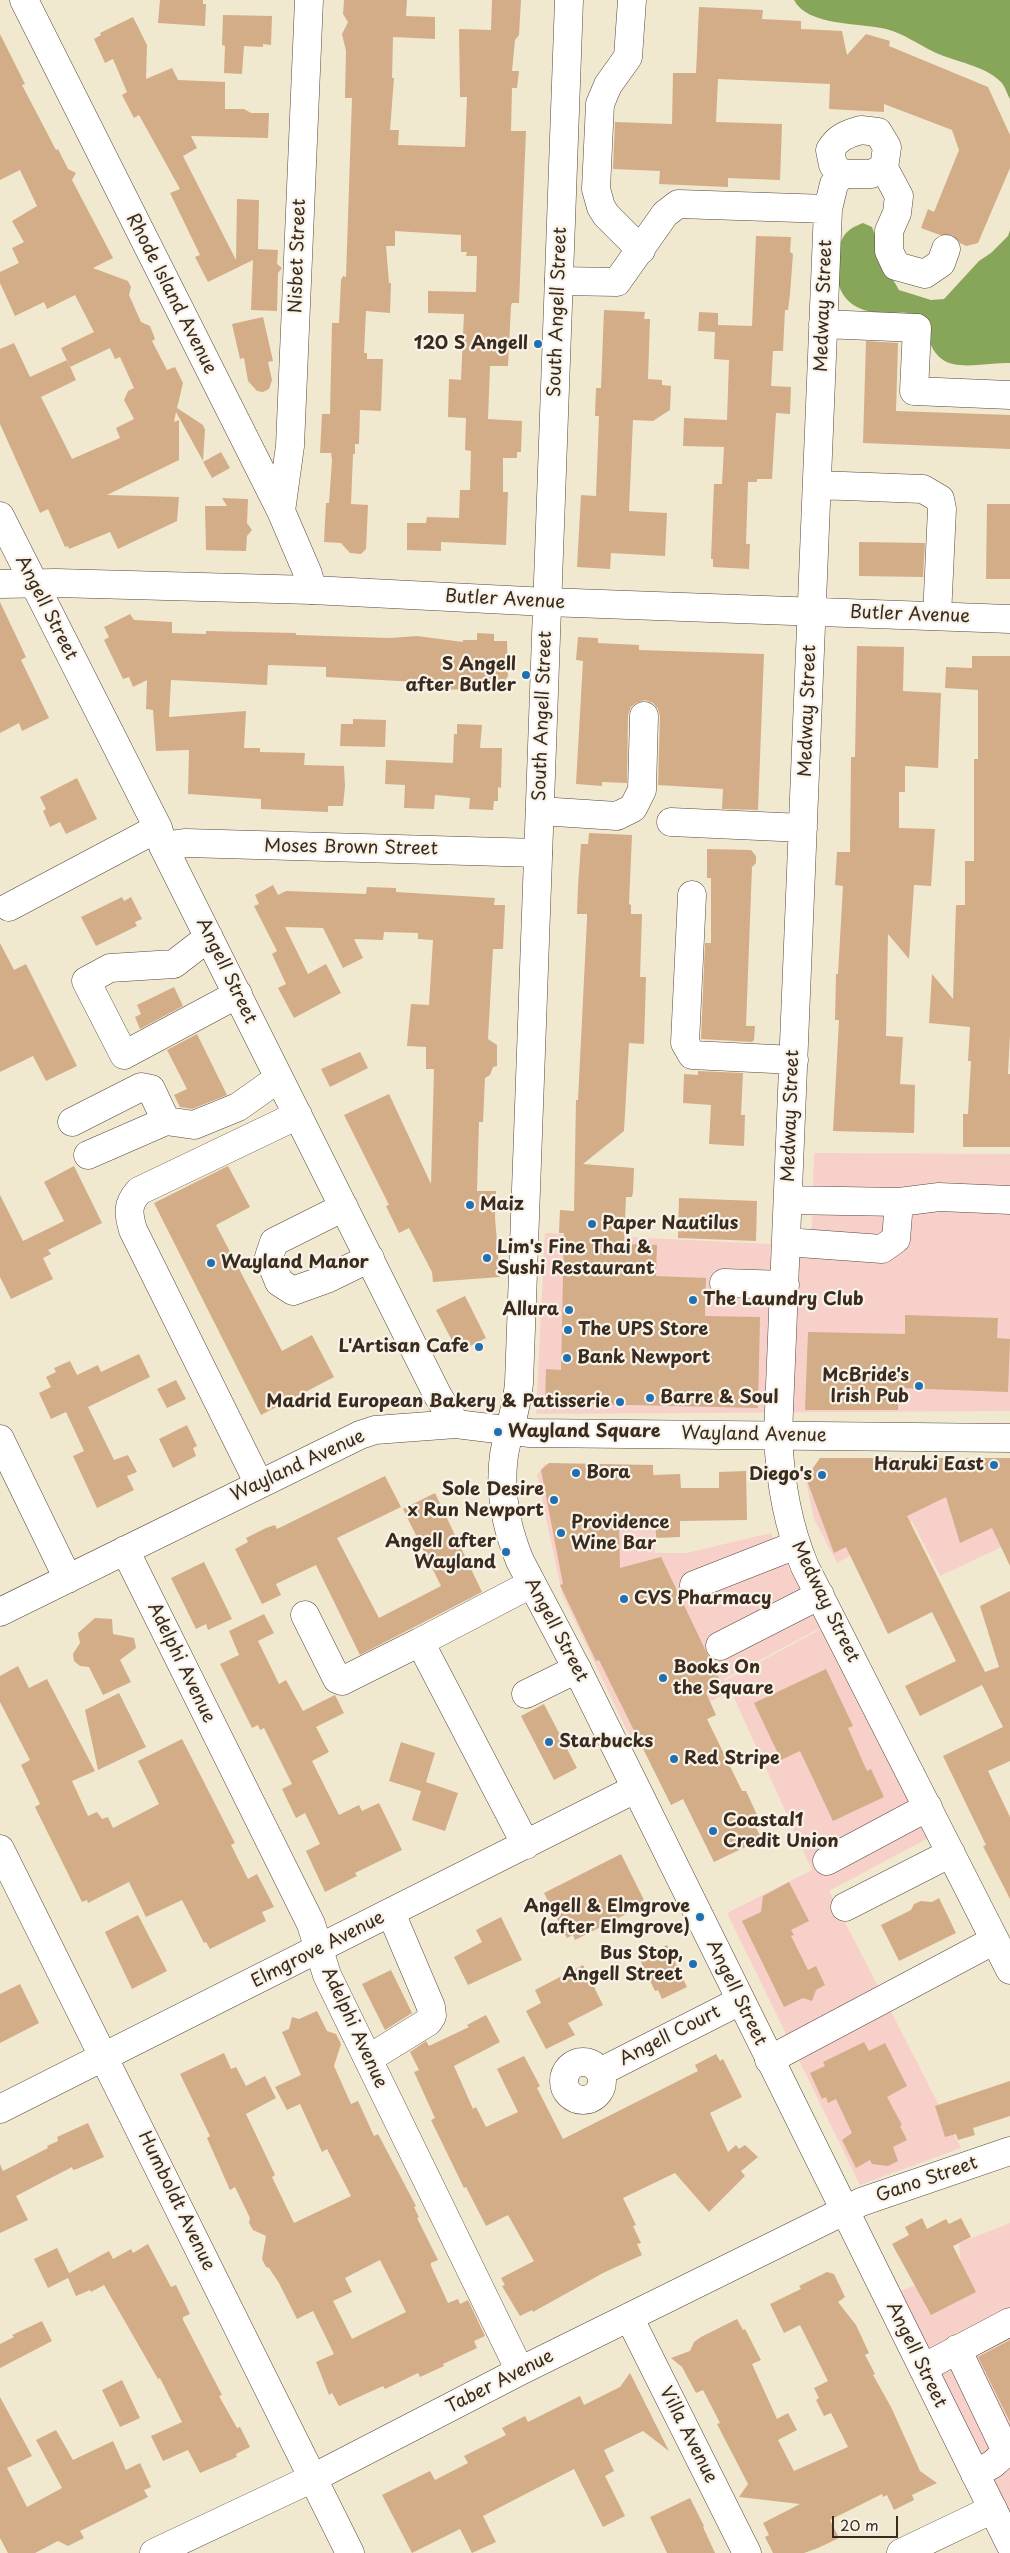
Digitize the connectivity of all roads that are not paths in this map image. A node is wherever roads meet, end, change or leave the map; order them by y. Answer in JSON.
{"nodes":[{"id":1,"x":24,"y":0,"type":"edge"},
{"id":2,"x":309,"y":0,"type":"edge"},
{"id":3,"x":569,"y":0,"type":"edge"},
{"id":4,"x":632,"y":0,"type":"edge"},
{"id":5,"x":884,"y":168,"type":"junction"},
{"id":6,"x":842,"y":174,"type":"junction"},
{"id":7,"x":828,"y":209,"type":"junction"},
{"id":8,"x":946,"y":249,"type":"dead end"},
{"id":9,"x":640,"y":250,"type":"junction"},
{"id":10,"x":559,"y":281,"type":"junction"},
{"id":11,"x":823,"y":324,"type":"junction"},
{"id":12,"x":1010,"y":395,"type":"edge"},
{"id":13,"x":817,"y":485,"type":"junction"},
{"id":14,"x":281,"y":511,"type":"junction"},
{"id":15,"x":0,"y":516,"type":"edge"},
{"id":16,"x":0,"y":584,"type":"edge"},
{"id":17,"x":34,"y":584,"type":"junction"},
{"id":18,"x":312,"y":590,"type":"junction"},
{"id":19,"x":547,"y":602,"type":"junction"},
{"id":20,"x":812,"y":612,"type":"junction"},
{"id":21,"x":937,"y":616,"type":"junction"},
{"id":22,"x":1010,"y":619,"type":"edge"},
{"id":23,"x":644,"y":716,"type":"dead end"},
{"id":24,"x":540,"y":811,"type":"junction"},
{"id":25,"x":671,"y":822,"type":"dead end"},
{"id":26,"x":803,"y":828,"type":"junction"},
{"id":27,"x":160,"y":837,"type":"junction"},
{"id":28,"x":538,"y":853,"type":"junction"},
{"id":29,"x":692,"y":895,"type":"dead end"},
{"id":30,"x":9,"y":907,"type":"dead end"},
{"id":31,"x":209,"y":937,"type":"junction"},
{"id":32,"x":238,"y":994,"type":"junction"},
{"id":33,"x":794,"y":1060,"type":"junction"},
{"id":34,"x":279,"y":1078,"type":"junction"},
{"id":35,"x":298,"y":1115,"type":"junction"},
{"id":36,"x":166,"y":1121,"type":"junction"},
{"id":37,"x":72,"y":1122,"type":"dead end"},
{"id":38,"x":88,"y":1155,"type":"dead end"},
{"id":39,"x":788,"y":1200,"type":"junction"},
{"id":40,"x":1010,"y":1200,"type":"edge"},
{"id":41,"x":899,"y":1202,"type":"junction"},
{"id":42,"x":344,"y":1207,"type":"junction"},
{"id":43,"x":786,"y":1242,"type":"junction"},
{"id":44,"x":370,"y":1258,"type":"junction"},
{"id":45,"x":724,"y":1283,"type":"dead end"},
{"id":46,"x":785,"y":1285,"type":"junction"},
{"id":47,"x":456,"y":1424,"type":"junction"},
{"id":48,"x":510,"y":1432,"type":"junction"},
{"id":49,"x":778,"y":1435,"type":"junction"},
{"id":50,"x":1010,"y":1438,"type":"edge"},
{"id":51,"x":0,"y":1439,"type":"edge"},
{"id":52,"x":259,"y":1484,"type":"junction"},
{"id":53,"x":796,"y":1545,"type":"junction"},
{"id":54,"x":125,"y":1550,"type":"junction"},
{"id":55,"x":68,"y":1579,"type":"junction"},
{"id":56,"x":531,"y":1584,"type":"junction"},
{"id":57,"x":694,"y":1584,"type":"dead end"},
{"id":58,"x":820,"y":1595,"type":"junction"},
{"id":59,"x":0,"y":1612,"type":"edge"},
{"id":60,"x":306,"y":1615,"type":"dead end"},
{"id":61,"x":420,"y":1642,"type":"junction"},
{"id":62,"x":720,"y":1646,"type":"dead end"},
{"id":63,"x":577,"y":1669,"type":"junction"},
{"id":64,"x":526,"y":1694,"type":"dead end"},
{"id":65,"x":635,"y":1789,"type":"junction"},
{"id":66,"x":928,"y":1808,"type":"junction"},
{"id":67,"x":526,"y":1845,"type":"junction"},
{"id":68,"x":0,"y":1849,"type":"edge"},
{"id":69,"x":951,"y":1853,"type":"junction"},
{"id":70,"x":827,"y":1861,"type":"dead end"},
{"id":71,"x":846,"y":1907,"type":"dead end"},
{"id":72,"x":391,"y":1913,"type":"junction"},
{"id":73,"x":995,"y":1940,"type":"junction"},
{"id":74,"x":319,"y":1950,"type":"junction"},
{"id":75,"x":1010,"y":1970,"type":"edge"},
{"id":76,"x":740,"y":2001,"type":"junction"},
{"id":77,"x":104,"y":2057,"type":"junction"},
{"id":78,"x":368,"y":2059,"type":"junction"},
{"id":79,"x":769,"y":2060,"type":"junction"},
{"id":80,"x":600,"y":2072,"type":"dead end"},
{"id":81,"x":0,"y":2109,"type":"edge"},
{"id":82,"x":1010,"y":2152,"type":"edge"},
{"id":83,"x":844,"y":2211,"type":"junction"},
{"id":84,"x":629,"y":2317,"type":"junction"},
{"id":85,"x":1010,"y":2322,"type":"edge"},
{"id":86,"x":957,"y":2349,"type":"junction"},
{"id":87,"x":923,"y":2368,"type":"junction"},
{"id":88,"x":520,"y":2371,"type":"junction"},
{"id":89,"x":975,"y":2474,"type":"junction"},
{"id":90,"x":313,"y":2478,"type":"junction"},
{"id":91,"x":993,"y":2509,"type":"junction"},
{"id":92,"x":1010,"y":2544,"type":"edge"},
{"id":93,"x":154,"y":2553,"type":"edge"},
{"id":94,"x":350,"y":2553,"type":"edge"},
{"id":95,"x":747,"y":2553,"type":"edge"},
{"id":96,"x":901,"y":2553,"type":"edge"}],
"edges":[{"from":1,"to":14,"type":"street","name":"Rhode Island Avenue"},
{"from":2,"to":14,"type":"street","name":"Nisbet Street"},
{"from":3,"to":10,"type":"street","name":"South Angell Street"},
{"from":4,"to":9,"type":"street"},
{"from":5,"to":6,"type":"street"},
{"from":5,"to":6,"type":"street"},
{"from":5,"to":8,"type":"street"},
{"from":6,"to":7,"type":"street","name":"Medway Street"},
{"from":7,"to":9,"type":"street"},
{"from":7,"to":11,"type":"street","name":"Medway Street"},
{"from":9,"to":10,"type":"street"},
{"from":10,"to":19,"type":"street","name":"South Angell Street"},
{"from":11,"to":12,"type":"street"},
{"from":11,"to":13,"type":"street","name":"Medway Street"},
{"from":13,"to":20,"type":"street","name":"Medway Street"},
{"from":13,"to":21,"type":"street"},
{"from":14,"to":18,"type":"street","name":"Rhode Island Avenue"},
{"from":15,"to":17,"type":"street","name":"Angell Street"},
{"from":16,"to":17,"type":"street","name":"Butler Avenue"},
{"from":17,"to":18,"type":"street","name":"Butler Avenue"},
{"from":17,"to":27,"type":"street","name":"Angell Street"},
{"from":18,"to":19,"type":"street","name":"Butler Avenue"},
{"from":19,"to":20,"type":"street","name":"Butler Avenue"},
{"from":19,"to":24,"type":"street","name":"South Angell Street"},
{"from":20,"to":21,"type":"street","name":"Butler Avenue"},
{"from":20,"to":26,"type":"street","name":"Medway Street"},
{"from":21,"to":22,"type":"street","name":"Butler Avenue"},
{"from":23,"to":24,"type":"street"},
{"from":24,"to":28,"type":"street","name":"South Angell Street"},
{"from":25,"to":26,"type":"street"},
{"from":26,"to":33,"type":"street","name":"Medway Street"},
{"from":27,"to":28,"type":"street","name":"Moses Brown Street"},
{"from":27,"to":30,"type":"street"},
{"from":27,"to":31,"type":"street","name":"Angell Street"},
{"from":28,"to":48,"type":"street","name":"South Angell Street"},
{"from":29,"to":33,"type":"street"},
{"from":31,"to":32,"type":"street","name":"Angell Street"},
{"from":31,"to":32,"type":"street"},
{"from":32,"to":34,"type":"street","name":"Angell Street"},
{"from":33,"to":39,"type":"street","name":"Medway Street"},
{"from":34,"to":35,"type":"street","name":"Angell Street"},
{"from":34,"to":36,"type":"street"},
{"from":35,"to":42,"type":"street","name":"Angell Street"},
{"from":35,"to":52,"type":"street"},
{"from":36,"to":37,"type":"street"},
{"from":36,"to":38,"type":"street"},
{"from":39,"to":41,"type":"street"},
{"from":39,"to":43,"type":"street","name":"Medway Street"},
{"from":40,"to":41,"type":"street"},
{"from":41,"to":43,"type":"street"},
{"from":42,"to":44,"type":"street","name":"Angell Street"},
{"from":42,"to":44,"type":"street"},
{"from":43,"to":46,"type":"street","name":"Medway Street"},
{"from":44,"to":47,"type":"street","name":"Angell Street"},
{"from":45,"to":46,"type":"street"},
{"from":46,"to":49,"type":"street","name":"Medway Street"},
{"from":47,"to":48,"type":"street","name":"Wayland Avenue"},
{"from":47,"to":52,"type":"street","name":"Wayland Avenue"},
{"from":48,"to":49,"type":"street","name":"Wayland Avenue"},
{"from":48,"to":56,"type":"street","name":"Angell Street"},
{"from":49,"to":50,"type":"street","name":"Wayland Avenue"},
{"from":49,"to":53,"type":"street","name":"Medway Street"},
{"from":51,"to":55,"type":"street"},
{"from":52,"to":54,"type":"street","name":"Wayland Avenue"},
{"from":53,"to":57,"type":"street"},
{"from":53,"to":58,"type":"street","name":"Medway Street"},
{"from":54,"to":55,"type":"street","name":"Wayland Avenue"},
{"from":54,"to":74,"type":"street","name":"Adelphi Avenue"},
{"from":55,"to":59,"type":"street","name":"Wayland Avenue"},
{"from":56,"to":61,"type":"street"},
{"from":56,"to":63,"type":"street","name":"Angell Street"},
{"from":58,"to":62,"type":"street"},
{"from":58,"to":66,"type":"street","name":"Medway Street"},
{"from":60,"to":61,"type":"street"},
{"from":61,"to":67,"type":"street"},
{"from":63,"to":64,"type":"street"},
{"from":63,"to":65,"type":"street","name":"Angell Street"},
{"from":65,"to":67,"type":"street","name":"Elmgrove Avenue"},
{"from":65,"to":76,"type":"street","name":"Angell Street"},
{"from":66,"to":69,"type":"street","name":"Medway Street"},
{"from":66,"to":70,"type":"street"},
{"from":67,"to":72,"type":"street","name":"Elmgrove Avenue"},
{"from":68,"to":77,"type":"street","name":"Humboldt Avenue"},
{"from":69,"to":71,"type":"street"},
{"from":69,"to":73,"type":"street","name":"Medway Street"},
{"from":72,"to":74,"type":"street","name":"Elmgrove Avenue"},
{"from":72,"to":78,"type":"street"},
{"from":73,"to":75,"type":"street","name":"Medway Street"},
{"from":73,"to":79,"type":"street"},
{"from":74,"to":77,"type":"street","name":"Elmgrove Avenue"},
{"from":74,"to":78,"type":"street","name":"Adelphi Avenue"},
{"from":76,"to":79,"type":"street","name":"Angell Street"},
{"from":76,"to":80,"type":"street","name":"Angell Court"},
{"from":77,"to":81,"type":"street","name":"Elmgrove Avenue"},
{"from":77,"to":90,"type":"street","name":"Humboldt Avenue"},
{"from":78,"to":88,"type":"street","name":"Adelphi Avenue"},
{"from":79,"to":83,"type":"street","name":"Angell Street"},
{"from":82,"to":83,"type":"street","name":"Gano Street"},
{"from":83,"to":84,"type":"street","name":"Taber Avenue"},
{"from":83,"to":87,"type":"street","name":"Angell Street"},
{"from":84,"to":88,"type":"street","name":"Taber Avenue"},
{"from":84,"to":95,"type":"street","name":"Villa Avenue"},
{"from":85,"to":86,"type":"street"},
{"from":86,"to":87,"type":"street"},
{"from":86,"to":89,"type":"street"},
{"from":87,"to":89,"type":"street","name":"Angell Street"},
{"from":88,"to":90,"type":"street","name":"Taber Avenue"},
{"from":89,"to":91,"type":"street","name":"Angell Street"},
{"from":90,"to":93,"type":"street","name":"Taber Avenue"},
{"from":90,"to":94,"type":"street","name":"Humboldt Avenue"},
{"from":91,"to":92,"type":"street","name":"Angell Street"},
{"from":91,"to":96,"type":"street"}]}
